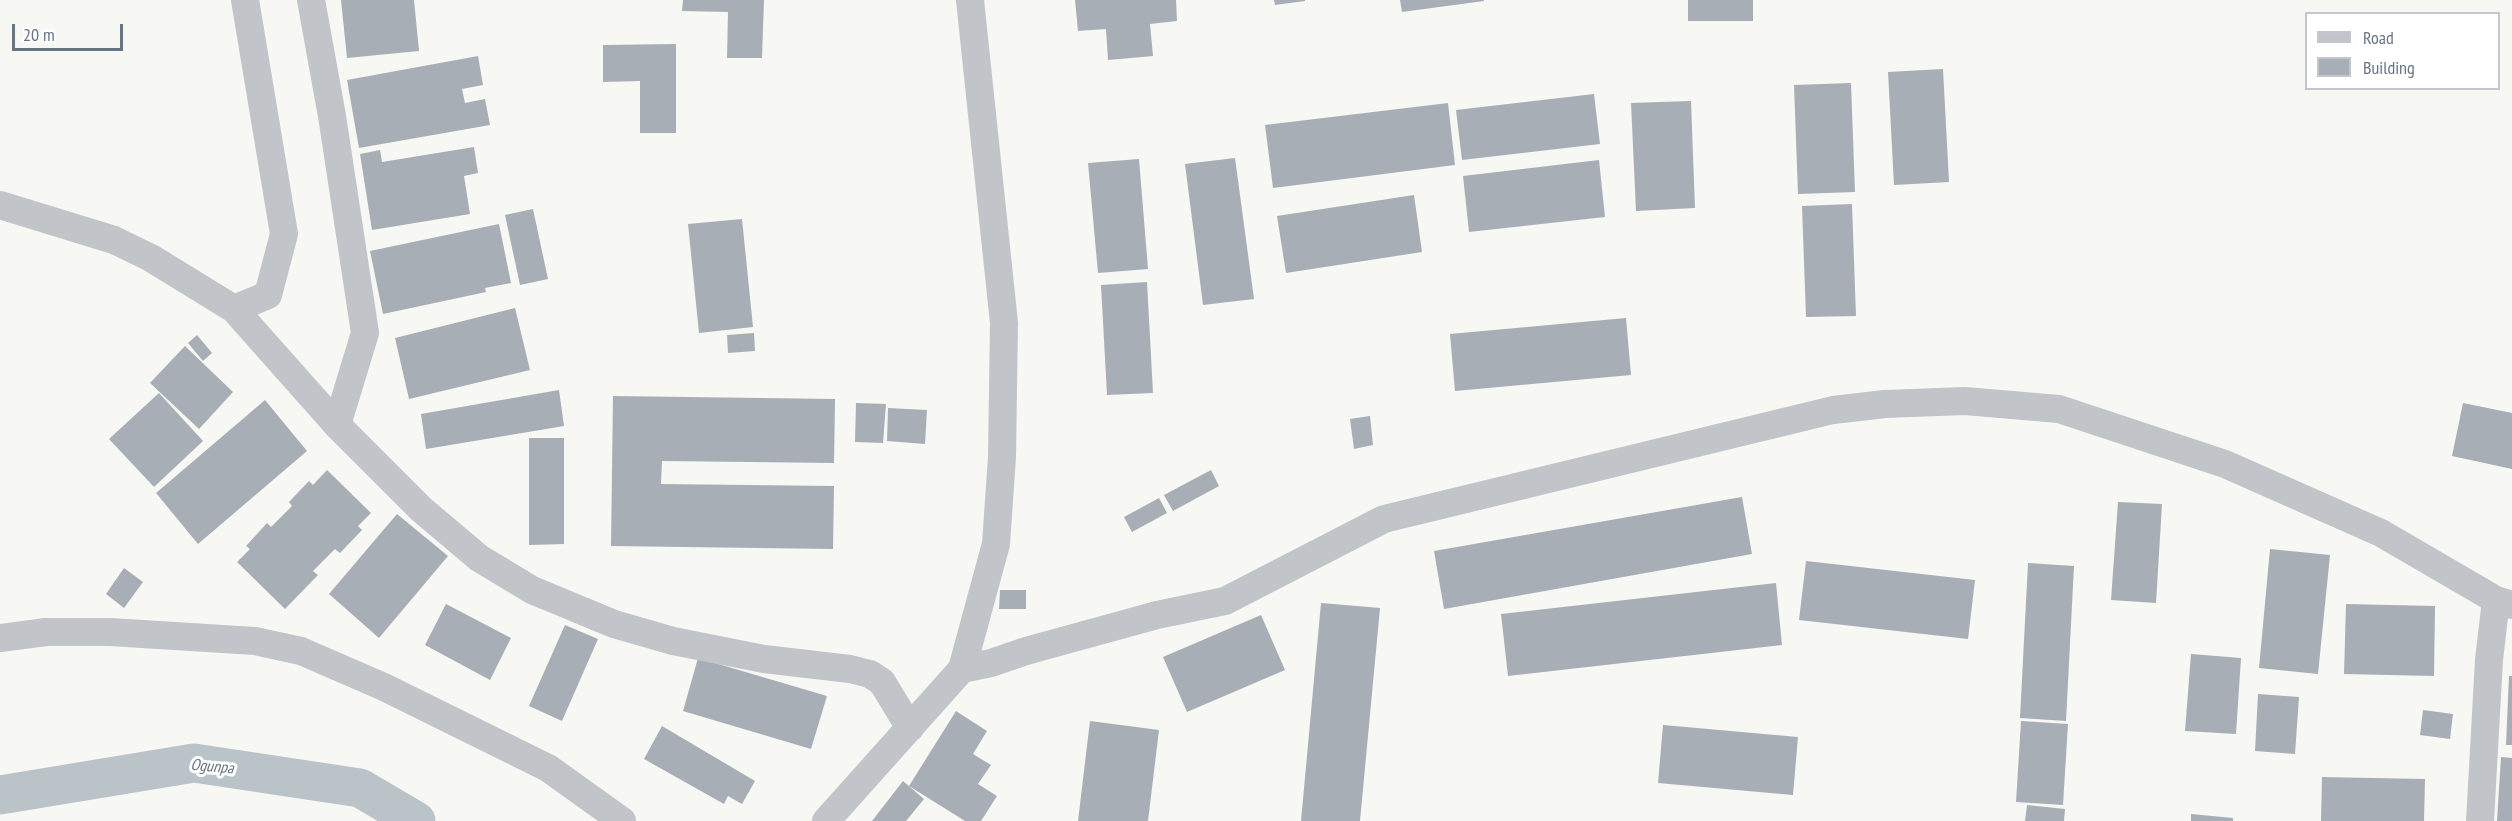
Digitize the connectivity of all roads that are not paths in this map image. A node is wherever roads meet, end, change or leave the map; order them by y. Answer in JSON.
{"nodes":[{"id":1,"x":244,"y":0,"type":"edge"},
{"id":2,"x":311,"y":0,"type":"edge"},
{"id":3,"x":970,"y":0,"type":"edge"},
{"id":4,"x":0,"y":205,"type":"edge"},
{"id":5,"x":234,"y":309,"type":"junction"},
{"id":6,"x":337,"y":425,"type":"junction"},
{"id":7,"x":2504,"y":602,"type":"edge"},
{"id":8,"x":0,"y":638,"type":"edge"},
{"id":9,"x":962,"y":669,"type":"junction"},
{"id":10,"x":910,"y":728,"type":"junction"},
{"id":11,"x":622,"y":821,"type":"edge"},
{"id":12,"x":826,"y":821,"type":"edge"},
{"id":13,"x":2480,"y":821,"type":"edge"}],
"edges":[{"from":1,"to":5,"type":"street"},
{"from":2,"to":6,"type":"street"},
{"from":3,"to":9,"type":"street"},
{"from":4,"to":5,"type":"street"},
{"from":5,"to":6,"type":"street"},
{"from":6,"to":10,"type":"street"},
{"from":7,"to":9,"type":"street"},
{"from":7,"to":13,"type":"street"},
{"from":8,"to":11,"type":"street"},
{"from":9,"to":10,"type":"street"},
{"from":10,"to":12,"type":"street"}]}
